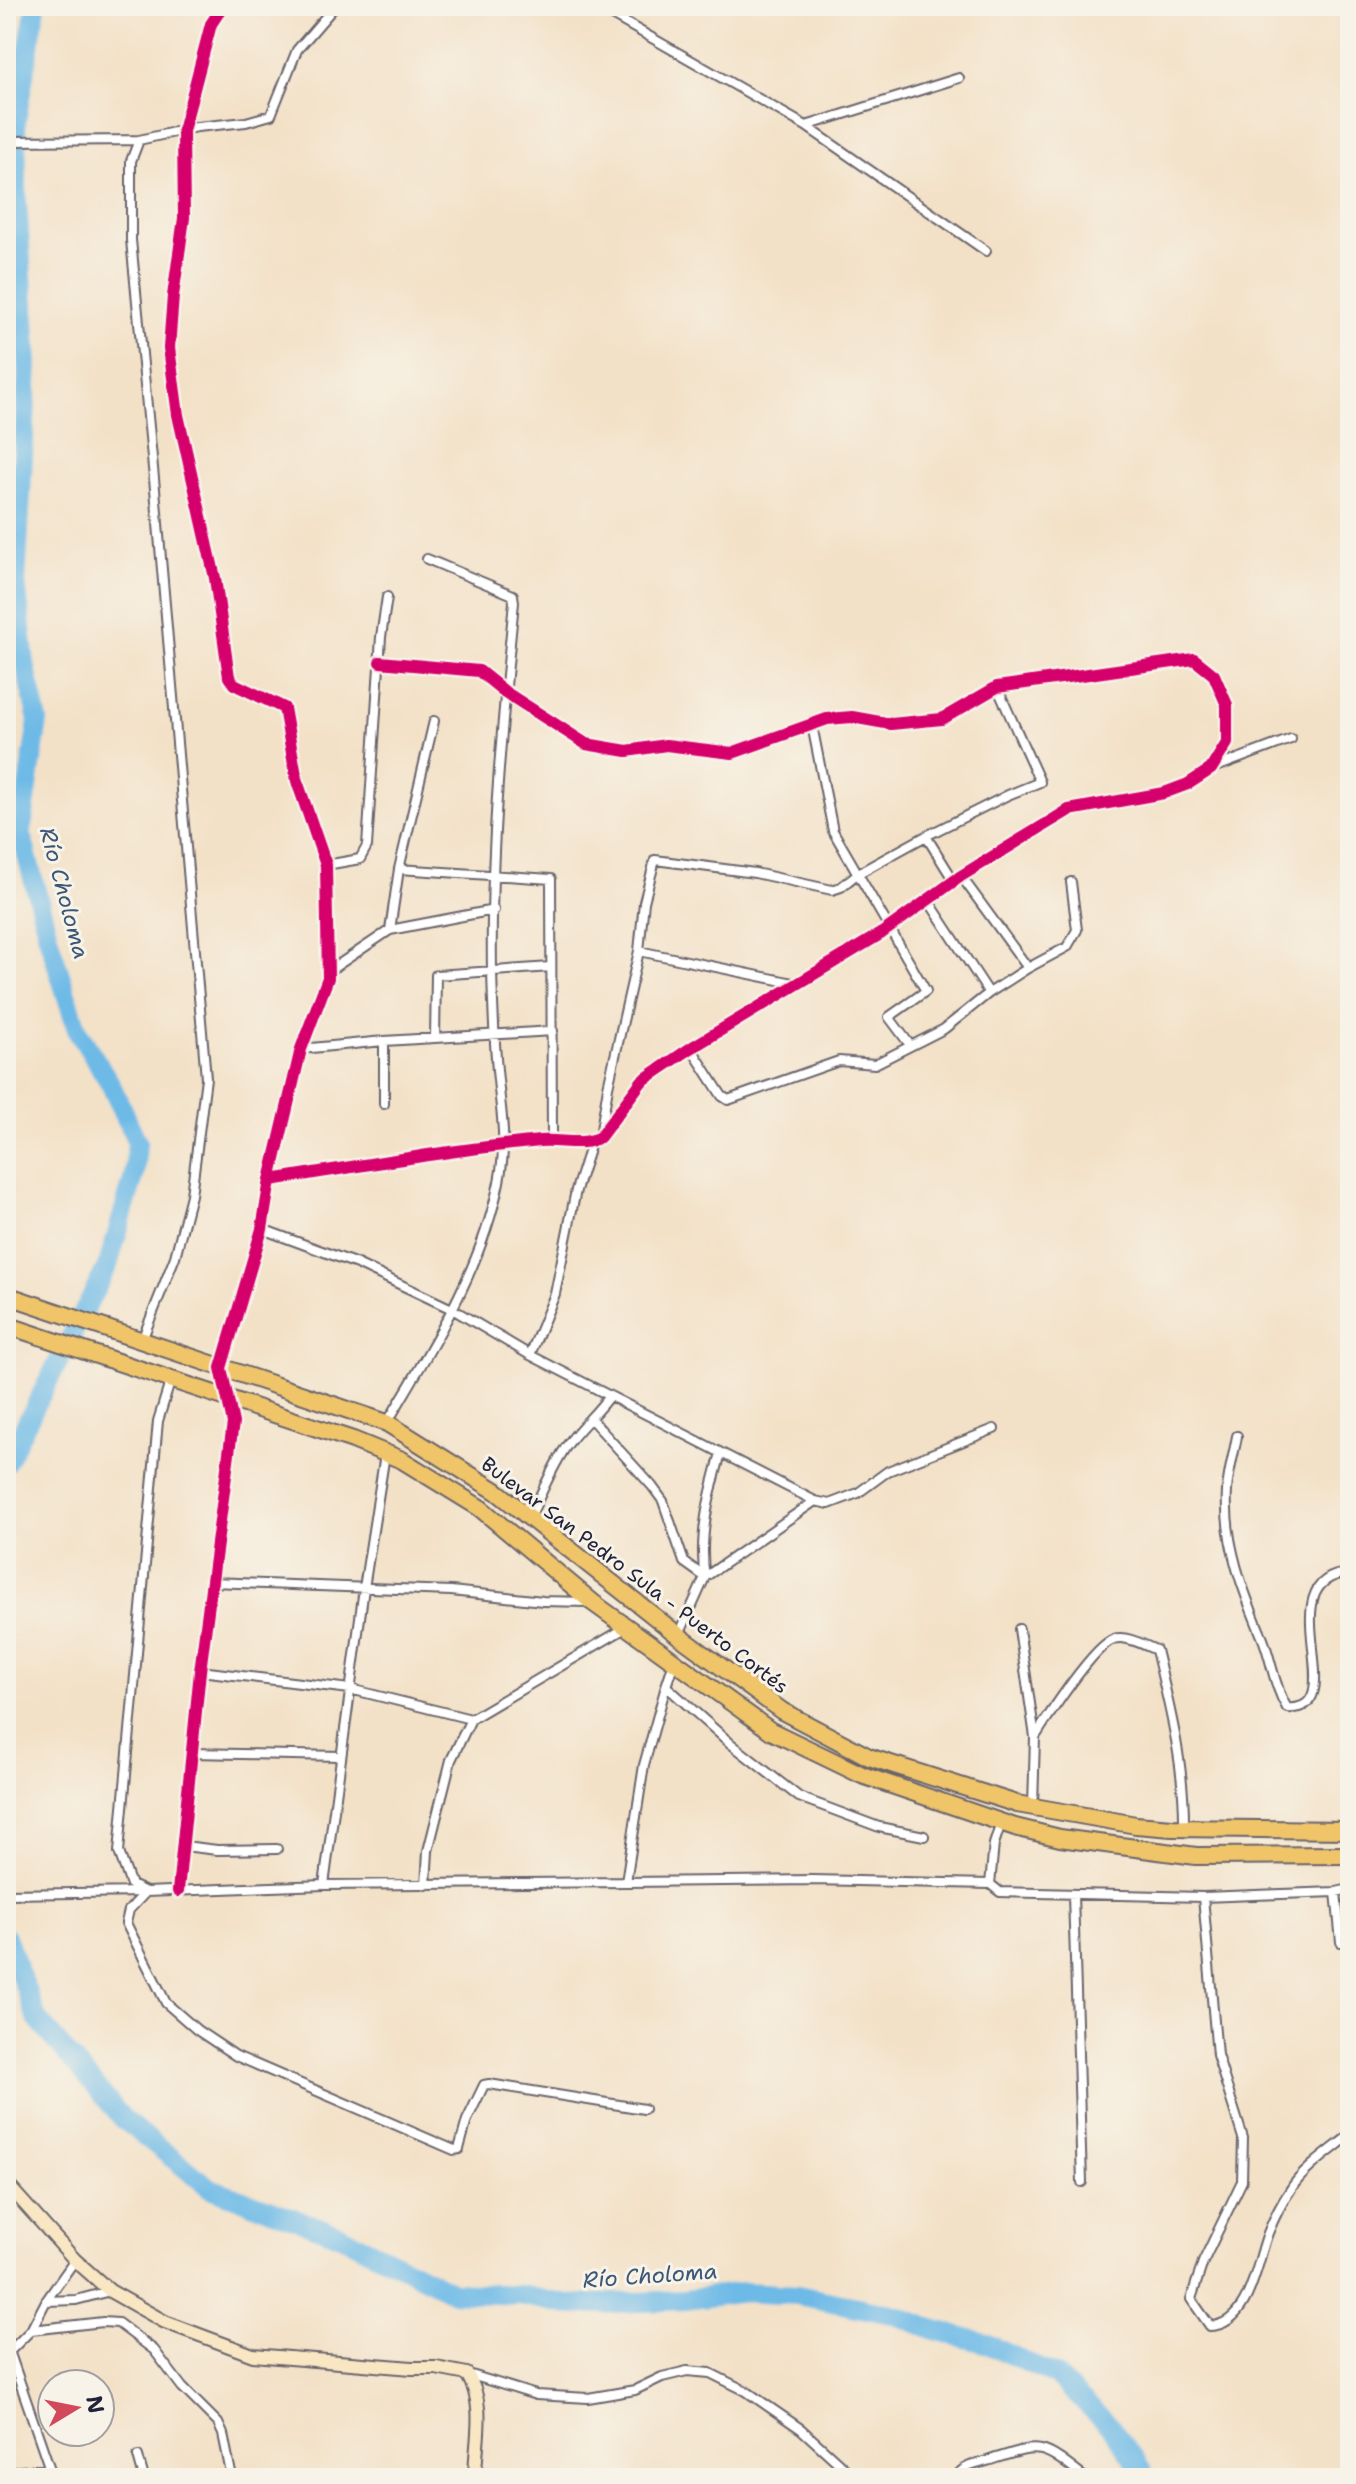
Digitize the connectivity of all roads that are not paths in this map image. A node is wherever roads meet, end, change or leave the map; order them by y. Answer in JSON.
{"nodes":[{"id":1,"x":223,"y":6,"type":"edge"},
{"id":2,"x":335,"y":6,"type":"edge"},
{"id":3,"x":596,"y":6,"type":"edge"},
{"id":4,"x":959,"y":78,"type":"dead end"},
{"id":5,"x":806,"y":126,"type":"junction"},
{"id":6,"x":183,"y":131,"type":"junction"},
{"id":7,"x":139,"y":140,"type":"junction"},
{"id":8,"x":6,"y":141,"type":"edge"},
{"id":9,"x":986,"y":251,"type":"dead end"},
{"id":10,"x":427,"y":559,"type":"dead end"},
{"id":11,"x":387,"y":597,"type":"dead end"},
{"id":12,"x":380,"y":662,"type":"junction"},
{"id":13,"x":997,"y":687,"type":"junction"},
{"id":14,"x":505,"y":692,"type":"junction"},
{"id":15,"x":434,"y":721,"type":"dead end"},
{"id":16,"x":812,"y":725,"type":"junction"},
{"id":17,"x":1291,"y":739,"type":"dead end"},
{"id":18,"x":1211,"y":769,"type":"junction"},
{"id":19,"x":926,"y":836,"type":"junction"},
{"id":20,"x":326,"y":865,"type":"junction"},
{"id":21,"x":399,"y":869,"type":"junction"},
{"id":22,"x":857,"y":874,"type":"junction"},
{"id":23,"x":495,"y":876,"type":"junction"},
{"id":24,"x":957,"y":879,"type":"junction"},
{"id":25,"x":1071,"y":882,"type":"dead end"},
{"id":26,"x":928,"y":900,"type":"junction"},
{"id":27,"x":494,"y":910,"type":"junction"},
{"id":28,"x":890,"y":928,"type":"junction"},
{"id":29,"x":390,"y":930,"type":"junction"},
{"id":30,"x":639,"y":951,"type":"junction"},
{"id":31,"x":551,"y":967,"type":"junction"},
{"id":32,"x":1028,"y":968,"type":"junction"},
{"id":33,"x":492,"y":970,"type":"junction"},
{"id":34,"x":329,"y":971,"type":"junction"},
{"id":35,"x":799,"y":984,"type":"junction"},
{"id":36,"x":989,"y":993,"type":"junction"},
{"id":37,"x":553,"y":1031,"type":"junction"},
{"id":38,"x":495,"y":1036,"type":"junction"},
{"id":39,"x":435,"y":1038,"type":"junction"},
{"id":40,"x":384,"y":1041,"type":"junction"},
{"id":41,"x":910,"y":1045,"type":"junction"},
{"id":42,"x":691,"y":1048,"type":"junction"},
{"id":43,"x":301,"y":1049,"type":"junction"},
{"id":44,"x":384,"y":1104,"type":"dead end"},
{"id":45,"x":600,"y":1137,"type":"junction"},
{"id":46,"x":552,"y":1140,"type":"junction"},
{"id":47,"x":591,"y":1143,"type":"junction"},
{"id":48,"x":504,"y":1145,"type":"junction"},
{"id":49,"x":270,"y":1180,"type":"junction"},
{"id":50,"x":262,"y":1229,"type":"junction"},
{"id":51,"x":6,"y":1295,"type":"edge"},
{"id":52,"x":454,"y":1310,"type":"junction"},
{"id":53,"x":6,"y":1325,"type":"edge"},
{"id":54,"x":136,"y":1339,"type":"junction"},
{"id":55,"x":530,"y":1355,"type":"junction"},
{"id":56,"x":221,"y":1368,"type":"junction"},
{"id":57,"x":171,"y":1379,"type":"junction"},
{"id":58,"x":609,"y":1396,"type":"junction"},
{"id":59,"x":227,"y":1397,"type":"junction"},
{"id":60,"x":592,"y":1420,"type":"junction"},
{"id":61,"x":387,"y":1423,"type":"junction"},
{"id":62,"x":994,"y":1429,"type":"dead end"},
{"id":63,"x":1237,"y":1436,"type":"dead end"},
{"id":64,"x":721,"y":1453,"type":"junction"},
{"id":65,"x":385,"y":1454,"type":"junction"},
{"id":66,"x":815,"y":1501,"type":"junction"},
{"id":67,"x":530,"y":1517,"type":"junction"},
{"id":68,"x":1350,"y":1573,"type":"edge"},
{"id":69,"x":705,"y":1577,"type":"junction"},
{"id":70,"x":211,"y":1582,"type":"junction"},
{"id":71,"x":364,"y":1588,"type":"junction"},
{"id":72,"x":592,"y":1602,"type":"junction"},
{"id":73,"x":628,"y":1627,"type":"junction"},
{"id":74,"x":1019,"y":1629,"type":"dead end"},
{"id":75,"x":679,"y":1636,"type":"junction"},
{"id":76,"x":1323,"y":1641,"type":"dead end"},
{"id":77,"x":674,"y":1662,"type":"junction"},
{"id":78,"x":200,"y":1671,"type":"junction"},
{"id":79,"x":666,"y":1686,"type":"junction"},
{"id":80,"x":350,"y":1689,"type":"junction"},
{"id":81,"x":1323,"y":1694,"type":"dead end"},
{"id":82,"x":471,"y":1719,"type":"junction"},
{"id":83,"x":1035,"y":1737,"type":"junction"},
{"id":84,"x":192,"y":1753,"type":"junction"},
{"id":85,"x":341,"y":1756,"type":"junction"},
{"id":86,"x":1033,"y":1808,"type":"junction"},
{"id":87,"x":1001,"y":1823,"type":"junction"},
{"id":88,"x":1184,"y":1828,"type":"junction"},
{"id":89,"x":1350,"y":1830,"type":"edge"},
{"id":90,"x":924,"y":1836,"type":"dead end"},
{"id":91,"x":184,"y":1846,"type":"junction"},
{"id":92,"x":277,"y":1849,"type":"dead end"},
{"id":93,"x":1350,"y":1855,"type":"edge"},
{"id":94,"x":626,"y":1882,"type":"junction"},
{"id":95,"x":990,"y":1884,"type":"junction"},
{"id":96,"x":324,"y":1885,"type":"junction"},
{"id":97,"x":426,"y":1885,"type":"junction"},
{"id":98,"x":1350,"y":1889,"type":"edge"},
{"id":99,"x":178,"y":1891,"type":"junction"},
{"id":100,"x":146,"y":1892,"type":"junction"},
{"id":101,"x":1336,"y":1892,"type":"junction"},
{"id":102,"x":6,"y":1894,"type":"edge"},
{"id":103,"x":1073,"y":1895,"type":"junction"},
{"id":104,"x":1203,"y":1897,"type":"junction"},
{"id":105,"x":1341,"y":1942,"type":"dead end"},
{"id":106,"x":644,"y":2109,"type":"dead end"},
{"id":107,"x":1350,"y":2135,"type":"edge"},
{"id":108,"x":1082,"y":2182,"type":"dead end"},
{"id":109,"x":6,"y":2184,"type":"edge"},
{"id":110,"x":75,"y":2260,"type":"junction"},
{"id":111,"x":110,"y":2291,"type":"junction"},
{"id":112,"x":46,"y":2301,"type":"junction"},
{"id":113,"x":31,"y":2330,"type":"junction"},
{"id":114,"x":7,"y":2348,"type":"edge"},
{"id":115,"x":467,"y":2374,"type":"junction"},
{"id":116,"x":138,"y":2456,"type":"dead end"},
{"id":117,"x":6,"y":2472,"type":"edge"},
{"id":118,"x":51,"y":2473,"type":"edge"},
{"id":119,"x":144,"y":2478,"type":"edge"},
{"id":120,"x":232,"y":2478,"type":"edge"},
{"id":121,"x":475,"y":2478,"type":"edge"},
{"id":122,"x":855,"y":2478,"type":"edge"},
{"id":123,"x":955,"y":2478,"type":"edge"},
{"id":124,"x":1085,"y":2478,"type":"edge"}],
"edges":[{"from":1,"to":6,"type":"street"},
{"from":2,"to":6,"type":"street"},
{"from":3,"to":5,"type":"street"},
{"from":4,"to":5,"type":"street"},
{"from":5,"to":9,"type":"street"},
{"from":6,"to":7,"type":"street"},
{"from":6,"to":20,"type":"street"},
{"from":7,"to":8,"type":"street"},
{"from":7,"to":54,"type":"street"},
{"from":10,"to":14,"type":"street"},
{"from":11,"to":12,"type":"street"},
{"from":12,"to":14,"type":"street"},
{"from":12,"to":20,"type":"street"},
{"from":13,"to":16,"type":"street"},
{"from":13,"to":18,"type":"street"},
{"from":13,"to":19,"type":"street"},
{"from":14,"to":16,"type":"street"},
{"from":14,"to":23,"type":"street"},
{"from":15,"to":21,"type":"street"},
{"from":16,"to":22,"type":"street"},
{"from":17,"to":18,"type":"street"},
{"from":18,"to":24,"type":"street"},
{"from":19,"to":22,"type":"street"},
{"from":19,"to":24,"type":"street"},
{"from":20,"to":34,"type":"street"},
{"from":21,"to":23,"type":"street"},
{"from":21,"to":29,"type":"street"},
{"from":22,"to":28,"type":"street"},
{"from":22,"to":30,"type":"street"},
{"from":23,"to":27,"type":"street"},
{"from":23,"to":31,"type":"street"},
{"from":24,"to":26,"type":"street"},
{"from":24,"to":32,"type":"street"},
{"from":25,"to":32,"type":"street"},
{"from":26,"to":28,"type":"street"},
{"from":26,"to":36,"type":"street"},
{"from":27,"to":29,"type":"street"},
{"from":27,"to":33,"type":"street"},
{"from":28,"to":35,"type":"street"},
{"from":28,"to":41,"type":"street"},
{"from":29,"to":34,"type":"street"},
{"from":30,"to":35,"type":"street"},
{"from":30,"to":45,"type":"street"},
{"from":31,"to":33,"type":"street"},
{"from":31,"to":37,"type":"street"},
{"from":32,"to":36,"type":"street"},
{"from":33,"to":38,"type":"street"},
{"from":33,"to":39,"type":"street"},
{"from":34,"to":43,"type":"street"},
{"from":35,"to":42,"type":"street"},
{"from":36,"to":41,"type":"street"},
{"from":37,"to":38,"type":"street"},
{"from":37,"to":46,"type":"street"},
{"from":38,"to":39,"type":"street"},
{"from":38,"to":48,"type":"street"},
{"from":39,"to":40,"type":"street"},
{"from":40,"to":43,"type":"street"},
{"from":40,"to":44,"type":"street"},
{"from":41,"to":42,"type":"street"},
{"from":42,"to":45,"type":"street"},
{"from":43,"to":49,"type":"street"},
{"from":45,"to":47,"type":"street"},
{"from":46,"to":47,"type":"street"},
{"from":46,"to":48,"type":"street"},
{"from":47,"to":55,"type":"street"},
{"from":48,"to":49,"type":"street"},
{"from":48,"to":52,"type":"street"},
{"from":49,"to":50,"type":"street"},
{"from":50,"to":52,"type":"street"},
{"from":50,"to":56,"type":"street"},
{"from":51,"to":54,"type":"highway","name":"Bulevar San Pedro Sula - Puerto Cortés"},
{"from":52,"to":55,"type":"street"},
{"from":52,"to":61,"type":"street"},
{"from":53,"to":57,"type":"highway","name":"Bulevar San Pedro Sula - Puerto Cortés"},
{"from":54,"to":56,"type":"highway","name":"Bulevar San Pedro Sula - Puerto Cortés"},
{"from":55,"to":58,"type":"street"},
{"from":56,"to":59,"type":"street"},
{"from":56,"to":61,"type":"highway","name":"Bulevar San Pedro Sula - Puerto Cortés"},
{"from":57,"to":59,"type":"highway","name":"Bulevar San Pedro Sula - Puerto Cortés"},
{"from":57,"to":100,"type":"street"},
{"from":58,"to":60,"type":"street"},
{"from":58,"to":64,"type":"street"},
{"from":59,"to":65,"type":"highway","name":"Bulevar San Pedro Sula - Puerto Cortés"},
{"from":59,"to":70,"type":"street"},
{"from":60,"to":67,"type":"street"},
{"from":60,"to":69,"type":"street"},
{"from":61,"to":67,"type":"highway","name":"Bulevar San Pedro Sula - Puerto Cortés"},
{"from":62,"to":66,"type":"street"},
{"from":63,"to":81,"type":"street"},
{"from":64,"to":66,"type":"street"},
{"from":64,"to":69,"type":"street"},
{"from":65,"to":71,"type":"street"},
{"from":65,"to":72,"type":"highway","name":"Bulevar San Pedro Sula - Puerto Cortés"},
{"from":66,"to":69,"type":"street"},
{"from":67,"to":75,"type":"highway","name":"Bulevar San Pedro Sula - Puerto Cortés"},
{"from":68,"to":76,"type":"street"},
{"from":69,"to":75,"type":"street"},
{"from":70,"to":71,"type":"street"},
{"from":70,"to":78,"type":"street"},
{"from":71,"to":72,"type":"street"},
{"from":71,"to":80,"type":"street"},
{"from":72,"to":73,"type":"highway","name":"Bulevar San Pedro Sula - Puerto Cortés"},
{"from":73,"to":77,"type":"highway","name":"Bulevar San Pedro Sula - Puerto Cortés"},
{"from":73,"to":82,"type":"street"},
{"from":74,"to":83,"type":"street"},
{"from":75,"to":86,"type":"highway","name":"Bulevar San Pedro Sula - Puerto Cortés"},
{"from":77,"to":79,"type":"street"},
{"from":77,"to":87,"type":"highway","name":"Bulevar San Pedro Sula - Puerto Cortés"},
{"from":78,"to":80,"type":"street"},
{"from":78,"to":84,"type":"street"},
{"from":79,"to":90,"type":"street"},
{"from":79,"to":94,"type":"street"},
{"from":80,"to":82,"type":"street"},
{"from":80,"to":85,"type":"street"},
{"from":82,"to":97,"type":"street"},
{"from":83,"to":86,"type":"street"},
{"from":83,"to":88,"type":"street"},
{"from":84,"to":85,"type":"street"},
{"from":84,"to":91,"type":"street"},
{"from":85,"to":96,"type":"street"},
{"from":86,"to":88,"type":"highway","name":"Bulevar San Pedro Sula - Puerto Cortés"},
{"from":87,"to":93,"type":"highway","name":"Bulevar San Pedro Sula - Puerto Cortés"},
{"from":87,"to":95,"type":"street"},
{"from":88,"to":89,"type":"highway","name":"Bulevar San Pedro Sula - Puerto Cortés"},
{"from":91,"to":92,"type":"street"},
{"from":91,"to":99,"type":"street"},
{"from":94,"to":95,"type":"street"},
{"from":94,"to":97,"type":"street"},
{"from":95,"to":103,"type":"street"},
{"from":96,"to":97,"type":"street"},
{"from":96,"to":99,"type":"street"},
{"from":98,"to":101,"type":"street"},
{"from":99,"to":100,"type":"street"},
{"from":100,"to":102,"type":"street"},
{"from":100,"to":106,"type":"street"},
{"from":101,"to":104,"type":"street"},
{"from":101,"to":105,"type":"street"},
{"from":103,"to":104,"type":"street"},
{"from":103,"to":108,"type":"street"},
{"from":104,"to":107,"type":"street"},
{"from":109,"to":110,"type":"street"},
{"from":110,"to":111,"type":"street"},
{"from":110,"to":112,"type":"street"},
{"from":111,"to":112,"type":"street"},
{"from":111,"to":115,"type":"street"},
{"from":112,"to":113,"type":"street"},
{"from":113,"to":114,"type":"street"},
{"from":113,"to":120,"type":"street"},
{"from":114,"to":118,"type":"street"},
{"from":115,"to":121,"type":"street"},
{"from":115,"to":122,"type":"street"},
{"from":116,"to":119,"type":"street"},
{"from":117,"to":118,"type":"street"},
{"from":123,"to":124,"type":"street"}]}
